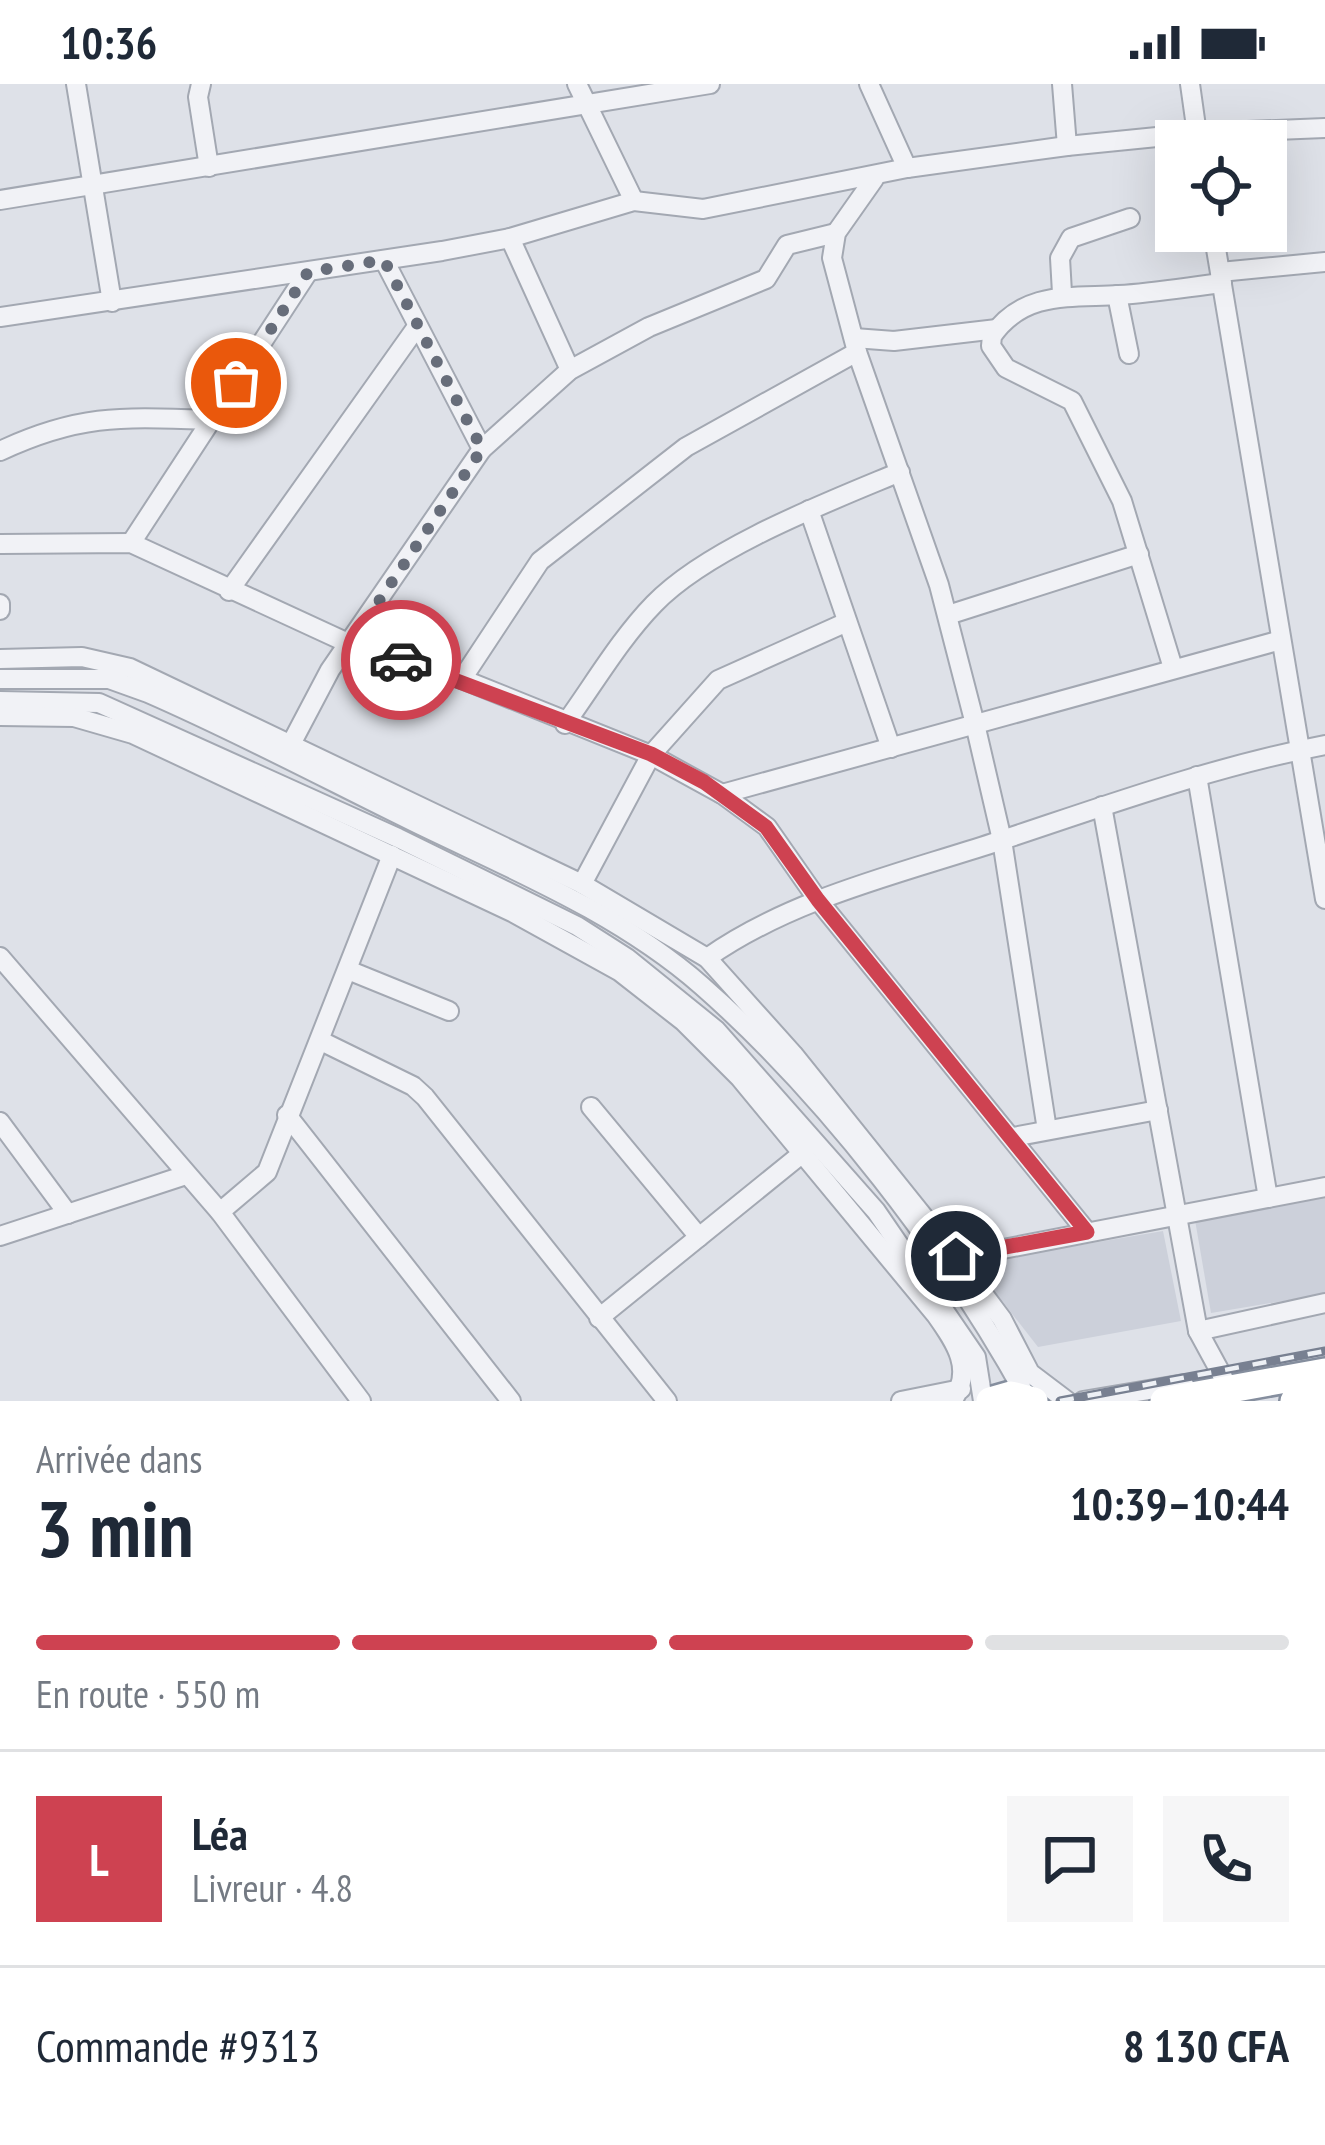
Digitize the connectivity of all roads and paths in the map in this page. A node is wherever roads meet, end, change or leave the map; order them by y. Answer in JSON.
{"nodes":[{"id":1,"x":76,"y":84,"type":"edge"},
{"id":2,"x":201,"y":84,"type":"edge"},
{"id":3,"x":577,"y":84,"type":"edge"},
{"id":4,"x":710,"y":84,"type":"edge"},
{"id":5,"x":869,"y":84,"type":"edge"},
{"id":6,"x":1062,"y":84,"type":"edge"},
{"id":7,"x":1190,"y":84,"type":"edge"},
{"id":8,"x":590,"y":107,"type":"junction"},
{"id":9,"x":1195,"y":120,"type":"edge"},
{"id":10,"x":1325,"y":128,"type":"edge"},
{"id":11,"x":1287,"y":131,"type":"edge"},
{"id":12,"x":1155,"y":140,"type":"edge"},
{"id":13,"x":1067,"y":146,"type":"junction"},
{"id":14,"x":209,"y":167,"type":"junction"},
{"id":15,"x":907,"y":168,"type":"junction"},
{"id":16,"x":874,"y":179,"type":"junction"},
{"id":17,"x":94,"y":187,"type":"junction"},
{"id":18,"x":0,"y":200,"type":"edge"},
{"id":19,"x":634,"y":201,"type":"junction"},
{"id":20,"x":1130,"y":218,"type":"dead end"},
{"id":21,"x":836,"y":233,"type":"junction"},
{"id":22,"x":510,"y":238,"type":"junction"},
{"id":23,"x":1217,"y":252,"type":"edge"},
{"id":24,"x":384,"y":260,"type":"junction"},
{"id":25,"x":1324,"y":267,"type":"edge"},
{"id":26,"x":308,"y":272,"type":"junction"},
{"id":27,"x":1221,"y":278,"type":"junction"},
{"id":28,"x":1062,"y":293,"type":"junction"},
{"id":29,"x":1117,"y":295,"type":"junction"},
{"id":30,"x":112,"y":302,"type":"junction"},
{"id":31,"x":0,"y":317,"type":"edge"},
{"id":32,"x":416,"y":328,"type":"junction"},
{"id":33,"x":997,"y":329,"type":"junction"},
{"id":34,"x":856,"y":345,"type":"junction"},
{"id":35,"x":1129,"y":354,"type":"dead end"},
{"id":36,"x":570,"y":370,"type":"junction"},
{"id":37,"x":212,"y":420,"type":"junction"},
{"id":38,"x":482,"y":449,"type":"junction"},
{"id":39,"x":0,"y":451,"type":"edge"},
{"id":40,"x":900,"y":472,"type":"junction"},
{"id":41,"x":809,"y":510,"type":"junction"},
{"id":42,"x":131,"y":543,"type":"junction"},
{"id":43,"x":0,"y":544,"type":"edge"},
{"id":44,"x":1139,"y":554,"type":"junction"},
{"id":45,"x":229,"y":591,"type":"junction"},
{"id":46,"x":947,"y":615,"type":"junction"},
{"id":47,"x":847,"y":622,"type":"junction"},
{"id":48,"x":1282,"y":640,"type":"junction"},
{"id":49,"x":350,"y":644,"type":"junction"},
{"id":50,"x":0,"y":658,"type":"edge"},
{"id":51,"x":1173,"y":668,"type":"junction"},
{"id":52,"x":0,"y":679,"type":"edge"},
{"id":53,"x":462,"y":679,"type":"junction"},
{"id":54,"x":0,"y":701,"type":"edge"},
{"id":55,"x":0,"y":716,"type":"edge"},
{"id":56,"x":565,"y":724,"type":"junction"},
{"id":57,"x":976,"y":724,"type":"junction"},
{"id":58,"x":291,"y":744,"type":"junction"},
{"id":59,"x":1325,"y":745,"type":"edge"},
{"id":60,"x":891,"y":748,"type":"junction"},
{"id":61,"x":1300,"y":749,"type":"junction"},
{"id":62,"x":651,"y":754,"type":"junction"},
{"id":63,"x":1197,"y":776,"type":"junction"},
{"id":64,"x":722,"y":794,"type":"junction"},
{"id":65,"x":1102,"y":806,"type":"junction"},
{"id":66,"x":1002,"y":840,"type":"junction"},
{"id":67,"x":392,"y":855,"type":"junction"},
{"id":68,"x":583,"y":884,"type":"junction"},
{"id":69,"x":1325,"y":899,"type":"edge"},
{"id":70,"x":818,"y":900,"type":"junction"},
{"id":71,"x":0,"y":957,"type":"edge"},
{"id":72,"x":706,"y":958,"type":"junction"},
{"id":73,"x":348,"y":970,"type":"junction"},
{"id":74,"x":449,"y":1011,"type":"dead end"},
{"id":75,"x":321,"y":1041,"type":"junction"},
{"id":76,"x":591,"y":1107,"type":"dead end"},
{"id":77,"x":1157,"y":1110,"type":"junction"},
{"id":78,"x":287,"y":1115,"type":"junction"},
{"id":79,"x":0,"y":1121,"type":"edge"},
{"id":80,"x":1047,"y":1130,"type":"junction"},
{"id":81,"x":1013,"y":1137,"type":"junction"},
{"id":82,"x":804,"y":1152,"type":"junction"},
{"id":83,"x":186,"y":1175,"type":"junction"},
{"id":84,"x":1325,"y":1187,"type":"edge"},
{"id":85,"x":1268,"y":1198,"type":"junction"},
{"id":86,"x":220,"y":1212,"type":"junction"},
{"id":87,"x":68,"y":1214,"type":"junction"},
{"id":88,"x":1177,"y":1215,"type":"junction"},
{"id":89,"x":1087,"y":1232,"type":"junction"},
{"id":90,"x":0,"y":1236,"type":"edge"},
{"id":91,"x":699,"y":1237,"type":"junction"},
{"id":92,"x":948,"y":1259,"type":"junction"},
{"id":93,"x":1325,"y":1303,"type":"edge"},
{"id":94,"x":599,"y":1318,"type":"junction"},
{"id":95,"x":1198,"y":1331,"type":"junction"},
{"id":96,"x":1325,"y":1359,"type":"edge"},
{"id":97,"x":1325,"y":1372,"type":"edge"},
{"id":98,"x":1223,"y":1377,"type":"junction"},
{"id":99,"x":956,"y":1395,"type":"edge"},
{"id":100,"x":1325,"y":1395,"type":"edge"},
{"id":101,"x":1030,"y":1400,"type":"edge"},
{"id":102,"x":361,"y":1401,"type":"edge"},
{"id":103,"x":511,"y":1401,"type":"edge"},
{"id":104,"x":667,"y":1401,"type":"edge"},
{"id":105,"x":901,"y":1401,"type":"edge"},
{"id":106,"x":987,"y":1401,"type":"edge"},
{"id":107,"x":1067,"y":1401,"type":"edge"},
{"id":108,"x":1083,"y":1401,"type":"edge"},
{"id":109,"x":1164,"y":1401,"type":"edge"},
{"id":110,"x":1294,"y":1401,"type":"edge"}],
"edges":[{"from":1,"to":17,"type":"street"},
{"from":2,"to":14,"type":"street"},
{"from":3,"to":8,"type":"street"},
{"from":4,"to":8,"type":"street"},
{"from":5,"to":15,"type":"street"},
{"from":6,"to":13,"type":"street"},
{"from":7,"to":9,"type":"street"},
{"from":8,"to":14,"type":"street"},
{"from":8,"to":19,"type":"street"},
{"from":10,"to":11,"type":"street"},
{"from":12,"to":13,"type":"street"},
{"from":13,"to":15,"type":"street"},
{"from":14,"to":17,"type":"street"},
{"from":15,"to":16,"type":"street"},
{"from":16,"to":19,"type":"street"},
{"from":16,"to":21,"type":"street"},
{"from":17,"to":18,"type":"street"},
{"from":17,"to":30,"type":"street"},
{"from":19,"to":22,"type":"street"},
{"from":20,"to":28,"type":"street"},
{"from":21,"to":34,"type":"street"},
{"from":21,"to":36,"type":"street"},
{"from":22,"to":24,"type":"street"},
{"from":22,"to":36,"type":"street"},
{"from":23,"to":27,"type":"street"},
{"from":24,"to":26,"type":"street"},
{"from":24,"to":32,"type":"street"},
{"from":25,"to":27,"type":"street"},
{"from":26,"to":30,"type":"street"},
{"from":26,"to":37,"type":"street"},
{"from":27,"to":29,"type":"street"},
{"from":27,"to":48,"type":"street"},
{"from":28,"to":29,"type":"street"},
{"from":28,"to":33,"type":"street"},
{"from":29,"to":35,"type":"street"},
{"from":30,"to":31,"type":"street"},
{"from":32,"to":38,"type":"street"},
{"from":32,"to":45,"type":"street"},
{"from":33,"to":34,"type":"street"},
{"from":33,"to":44,"type":"street"},
{"from":34,"to":40,"type":"street"},
{"from":34,"to":53,"type":"street"},
{"from":36,"to":38,"type":"street"},
{"from":37,"to":39,"type":"street"},
{"from":37,"to":42,"type":"street"},
{"from":38,"to":49,"type":"street"},
{"from":40,"to":41,"type":"street"},
{"from":40,"to":46,"type":"street"},
{"from":41,"to":47,"type":"street"},
{"from":41,"to":56,"type":"street"},
{"from":42,"to":43,"type":"street"},
{"from":42,"to":45,"type":"street"},
{"from":44,"to":46,"type":"street"},
{"from":44,"to":51,"type":"street"},
{"from":45,"to":49,"type":"street"},
{"from":46,"to":57,"type":"street"},
{"from":47,"to":60,"type":"street"},
{"from":47,"to":62,"type":"street"},
{"from":48,"to":51,"type":"street"},
{"from":48,"to":61,"type":"street"},
{"from":49,"to":53,"type":"street"},
{"from":49,"to":58,"type":"street"},
{"from":50,"to":58,"type":"street"},
{"from":51,"to":57,"type":"street"},
{"from":52,"to":92,"type":"street"},
{"from":53,"to":56,"type":"street"},
{"from":54,"to":106,"type":"street"},
{"from":55,"to":67,"type":"street"},
{"from":56,"to":62,"type":"street"},
{"from":57,"to":60,"type":"street"},
{"from":57,"to":66,"type":"street"},
{"from":58,"to":68,"type":"street"},
{"from":59,"to":61,"type":"street"},
{"from":60,"to":64,"type":"street"},
{"from":61,"to":63,"type":"street"},
{"from":61,"to":69,"type":"street"},
{"from":62,"to":64,"type":"street"},
{"from":62,"to":68,"type":"street"},
{"from":63,"to":65,"type":"street"},
{"from":63,"to":85,"type":"street"},
{"from":64,"to":70,"type":"street"},
{"from":65,"to":66,"type":"street"},
{"from":65,"to":77,"type":"street"},
{"from":66,"to":70,"type":"street"},
{"from":66,"to":80,"type":"street"},
{"from":67,"to":73,"type":"street"},
{"from":67,"to":82,"type":"street"},
{"from":68,"to":72,"type":"street"},
{"from":70,"to":72,"type":"street"},
{"from":70,"to":81,"type":"street"},
{"from":71,"to":83,"type":"street"},
{"from":72,"to":92,"type":"street"},
{"from":73,"to":74,"type":"street"},
{"from":73,"to":75,"type":"street"},
{"from":75,"to":78,"type":"street"},
{"from":75,"to":94,"type":"street"},
{"from":76,"to":91,"type":"street"},
{"from":77,"to":80,"type":"street"},
{"from":77,"to":88,"type":"street"},
{"from":78,"to":86,"type":"street"},
{"from":78,"to":103,"type":"street"},
{"from":79,"to":87,"type":"street"},
{"from":80,"to":81,"type":"street"},
{"from":81,"to":89,"type":"street"},
{"from":82,"to":91,"type":"street"},
{"from":82,"to":99,"type":"street"},
{"from":83,"to":86,"type":"street"},
{"from":83,"to":87,"type":"street"},
{"from":84,"to":85,"type":"street"},
{"from":85,"to":88,"type":"street"},
{"from":86,"to":102,"type":"street"},
{"from":87,"to":90,"type":"street"},
{"from":88,"to":89,"type":"street"},
{"from":88,"to":95,"type":"street"},
{"from":89,"to":92,"type":"street"},
{"from":91,"to":94,"type":"street"},
{"from":92,"to":101,"type":"street"},
{"from":92,"to":107,"type":"street"},
{"from":93,"to":95,"type":"street"},
{"from":94,"to":104,"type":"street"},
{"from":95,"to":98,"type":"street"},
{"from":96,"to":98,"type":"street"},
{"from":97,"to":109,"type":"highway"},
{"from":98,"to":108,"type":"street"},
{"from":99,"to":105,"type":"street"},
{"from":100,"to":110,"type":"highway"},
{"from":101,"to":106,"type":"highway"}]}
